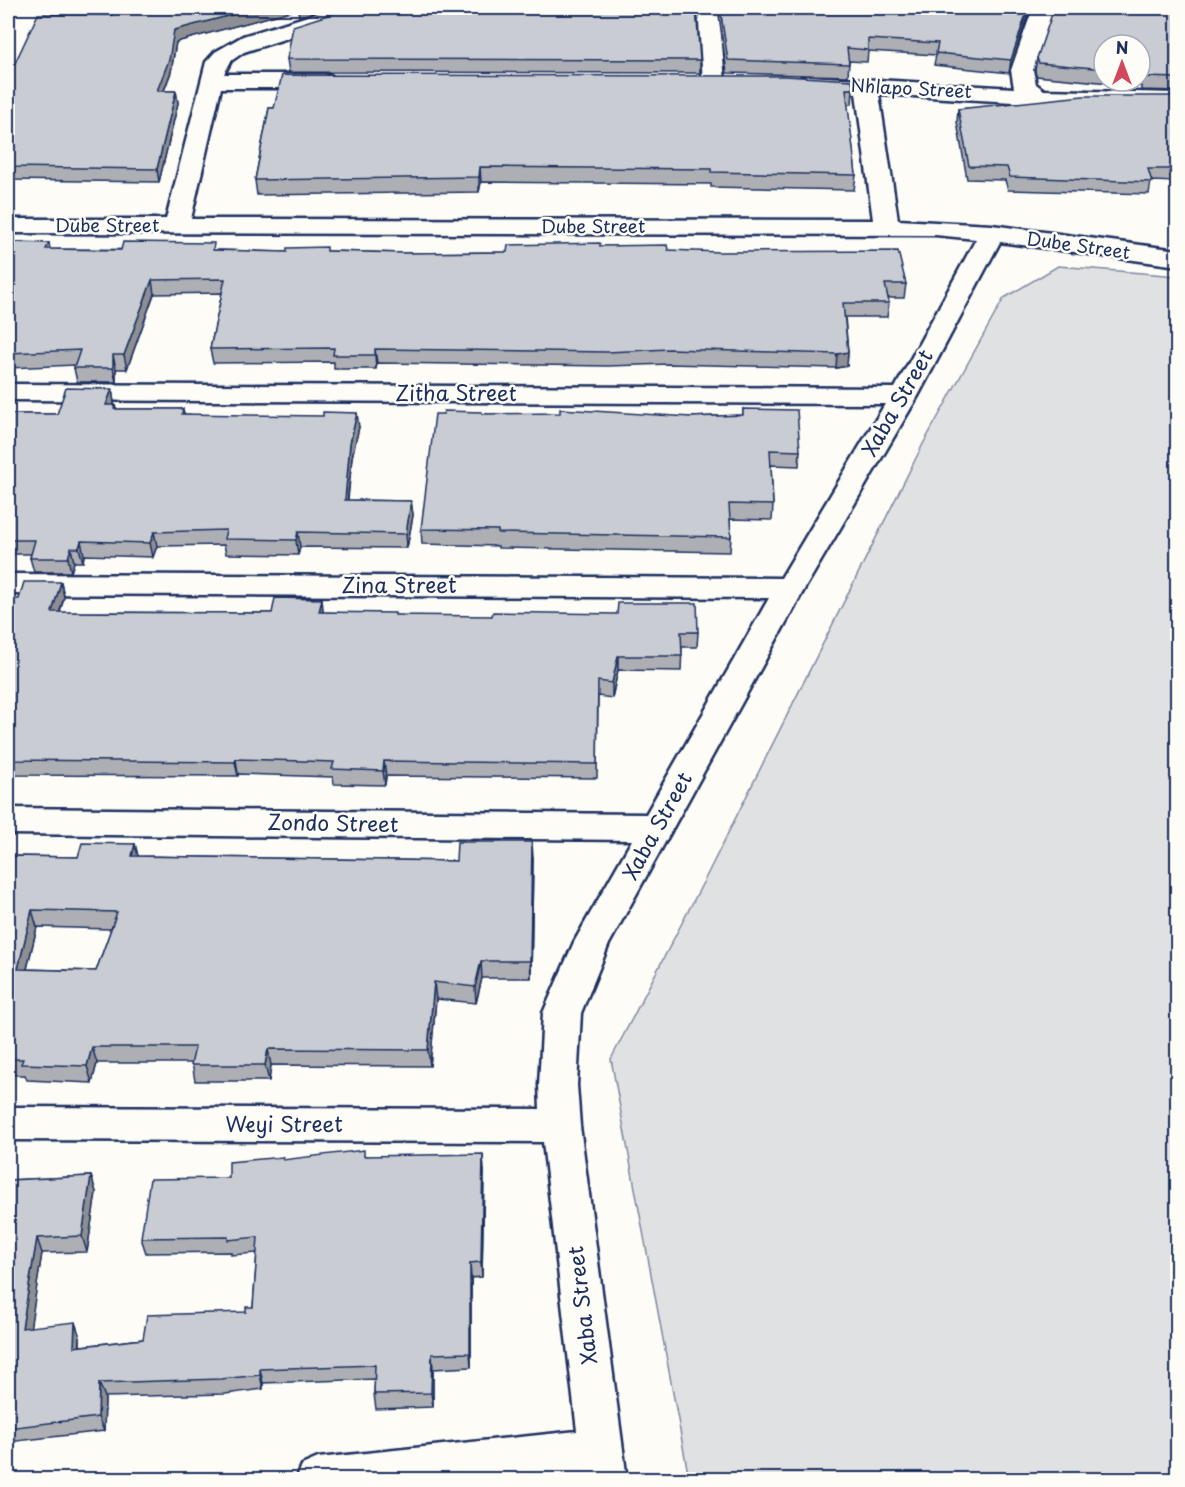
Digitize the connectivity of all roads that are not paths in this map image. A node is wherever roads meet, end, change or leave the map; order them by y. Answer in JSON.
{"nodes":[{"id":1,"x":331,"y":8,"type":"edge"},
{"id":2,"x":708,"y":8,"type":"edge"},
{"id":3,"x":1043,"y":8,"type":"edge"},
{"id":4,"x":212,"y":81,"type":"junction"},
{"id":5,"x":344,"y":81,"type":"edge"},
{"id":6,"x":690,"y":82,"type":"edge"},
{"id":7,"x":714,"y":82,"type":"junction"},
{"id":8,"x":737,"y":82,"type":"edge"},
{"id":9,"x":784,"y":82,"type":"edge"},
{"id":10,"x":867,"y":89,"type":"junction"},
{"id":11,"x":1036,"y":95,"type":"junction"},
{"id":12,"x":1178,"y":100,"type":"edge"},
{"id":13,"x":8,"y":226,"type":"edge"},
{"id":14,"x":177,"y":226,"type":"junction"},
{"id":15,"x":886,"y":227,"type":"junction"},
{"id":16,"x":992,"y":233,"type":"junction"},
{"id":17,"x":1178,"y":258,"type":"edge"},
{"id":18,"x":8,"y":392,"type":"edge"},
{"id":19,"x":904,"y":396,"type":"junction"},
{"id":20,"x":8,"y":584,"type":"edge"},
{"id":21,"x":789,"y":588,"type":"junction"},
{"id":22,"x":8,"y":821,"type":"edge"},
{"id":23,"x":658,"y":827,"type":"junction"},
{"id":24,"x":8,"y":1123,"type":"edge"},
{"id":25,"x":561,"y":1126,"type":"junction"},
{"id":26,"x":602,"y":1465,"type":"edge"},
{"id":27,"x":318,"y":1479,"type":"edge"}],
"edges":[{"from":1,"to":4,"type":"street"},
{"from":2,"to":7,"type":"street"},
{"from":3,"to":11,"type":"street"},
{"from":4,"to":5,"type":"street"},
{"from":4,"to":14,"type":"street"},
{"from":6,"to":7,"type":"street"},
{"from":7,"to":8,"type":"street"},
{"from":9,"to":10,"type":"street","name":"Nhlapo Street"},
{"from":10,"to":11,"type":"street","name":"Nhlapo Street"},
{"from":10,"to":15,"type":"street"},
{"from":11,"to":12,"type":"street","name":"Nhlapo Street"},
{"from":13,"to":14,"type":"street","name":"Dube Street"},
{"from":14,"to":15,"type":"street","name":"Dube Street"},
{"from":15,"to":16,"type":"street","name":"Dube Street"},
{"from":16,"to":17,"type":"street","name":"Dube Street"},
{"from":16,"to":19,"type":"street","name":"Xaba Street"},
{"from":18,"to":19,"type":"street","name":"Zitha Street"},
{"from":19,"to":21,"type":"street","name":"Xaba Street"},
{"from":20,"to":21,"type":"street","name":"Zina Street"},
{"from":21,"to":23,"type":"street","name":"Xaba Street"},
{"from":22,"to":23,"type":"street","name":"Zondo Street"},
{"from":23,"to":25,"type":"street","name":"Xaba Street"},
{"from":24,"to":25,"type":"street","name":"Weyi Street"},
{"from":25,"to":26,"type":"street","name":"Xaba Street"},
{"from":26,"to":27,"type":"street"}]}
